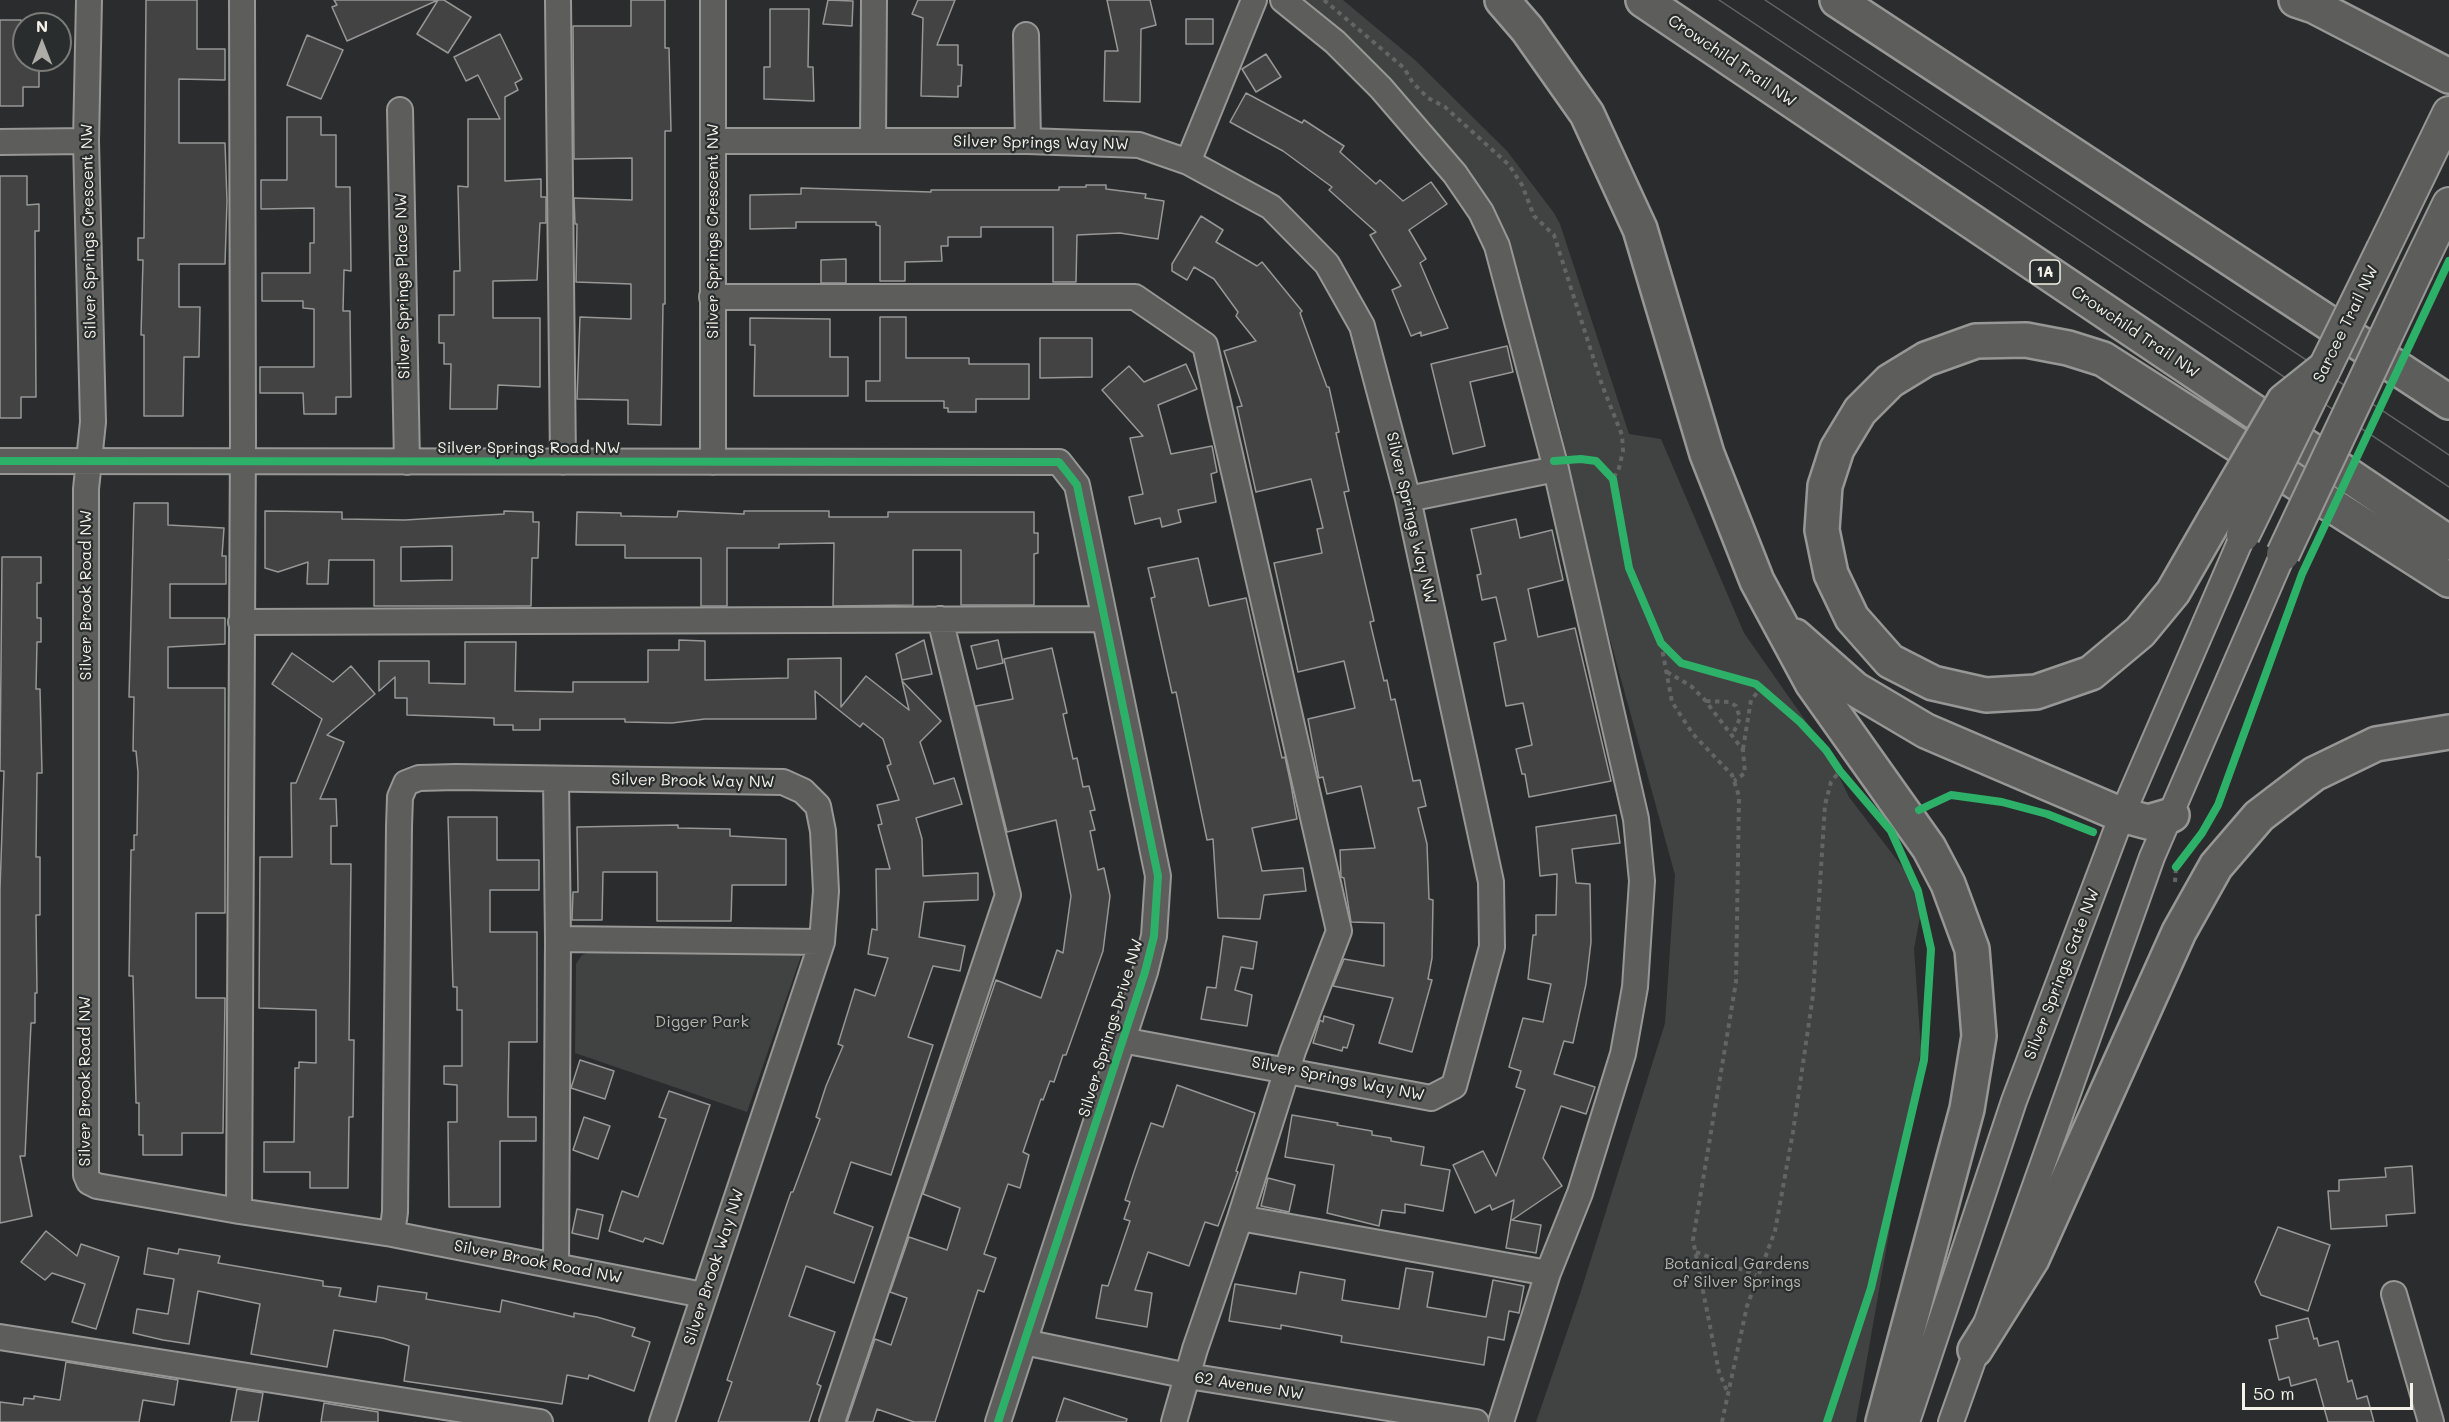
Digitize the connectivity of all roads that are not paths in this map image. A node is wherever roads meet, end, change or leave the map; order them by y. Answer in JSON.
{"nodes":[{"id":1,"x":89,"y":0,"type":"edge"},
{"id":2,"x":242,"y":0,"type":"edge"},
{"id":3,"x":558,"y":0,"type":"edge"},
{"id":4,"x":713,"y":0,"type":"edge"},
{"id":5,"x":874,"y":0,"type":"edge"},
{"id":6,"x":1254,"y":0,"type":"edge"},
{"id":7,"x":1283,"y":0,"type":"edge"},
{"id":8,"x":1502,"y":0,"type":"edge"},
{"id":9,"x":1643,"y":0,"type":"edge"},
{"id":10,"x":1837,"y":0,"type":"edge"},
{"id":11,"x":2296,"y":0,"type":"edge"},
{"id":12,"x":1026,"y":35,"type":"dead end"},
{"id":13,"x":2449,"y":76,"type":"edge"},
{"id":14,"x":400,"y":110,"type":"dead end"},
{"id":15,"x":2449,"y":113,"type":"edge"},
{"id":16,"x":873,"y":140,"type":"junction"},
{"id":17,"x":86,"y":141,"type":"junction"},
{"id":18,"x":713,"y":141,"type":"junction"},
{"id":19,"x":1028,"y":141,"type":"junction"},
{"id":20,"x":0,"y":142,"type":"edge"},
{"id":21,"x":1188,"y":162,"type":"junction"},
{"id":22,"x":2449,"y":204,"type":"edge"},
{"id":23,"x":712,"y":297,"type":"junction"},
{"id":24,"x":2324,"y":369,"type":"junction"},
{"id":25,"x":2449,"y":402,"type":"edge"},
{"id":26,"x":0,"y":461,"type":"edge"},
{"id":27,"x":243,"y":461,"type":"junction"},
{"id":28,"x":89,"y":462,"type":"junction"},
{"id":29,"x":407,"y":462,"type":"junction"},
{"id":30,"x":563,"y":462,"type":"junction"},
{"id":31,"x":713,"y":462,"type":"junction"},
{"id":32,"x":1059,"y":462,"type":"joint"},
{"id":33,"x":1556,"y":469,"type":"junction"},
{"id":34,"x":1408,"y":499,"type":"junction"},
{"id":35,"x":2243,"y":535,"type":"joint"},
{"id":36,"x":2449,"y":543,"type":"edge"},
{"id":37,"x":2283,"y":554,"type":"joint"},
{"id":38,"x":2449,"y":580,"type":"edge"},
{"id":39,"x":940,"y":619,"type":"junction"},
{"id":40,"x":1104,"y":619,"type":"junction"},
{"id":41,"x":1778,"y":621,"type":"junction"},
{"id":42,"x":241,"y":622,"type":"junction"},
{"id":43,"x":2449,"y":732,"type":"edge"},
{"id":44,"x":555,"y":779,"type":"junction"},
{"id":45,"x":2122,"y":815,"type":"junction"},
{"id":46,"x":2172,"y":815,"type":"junction"},
{"id":47,"x":558,"y":939,"type":"junction"},
{"id":48,"x":822,"y":942,"type":"junction"},
{"id":49,"x":1122,"y":1040,"type":"junction"},
{"id":50,"x":1287,"y":1069,"type":"junction"},
{"id":51,"x":239,"y":1211,"type":"junction"},
{"id":52,"x":1240,"y":1218,"type":"junction"},
{"id":53,"x":392,"y":1234,"type":"junction"},
{"id":54,"x":556,"y":1265,"type":"junction"},
{"id":55,"x":1548,"y":1273,"type":"junction"},
{"id":56,"x":2394,"y":1294,"type":"dead end"},
{"id":57,"x":703,"y":1295,"type":"junction"},
{"id":58,"x":0,"y":1337,"type":"edge"},
{"id":59,"x":1024,"y":1342,"type":"junction"},
{"id":60,"x":1975,"y":1350,"type":"junction"},
{"id":61,"x":1188,"y":1376,"type":"junction"},
{"id":62,"x":1337,"y":1412,"type":"edge"},
{"id":63,"x":540,"y":1422,"type":"edge"},
{"id":64,"x":662,"y":1422,"type":"edge"},
{"id":65,"x":832,"y":1422,"type":"edge"},
{"id":66,"x":998,"y":1422,"type":"edge"},
{"id":67,"x":1174,"y":1422,"type":"edge"},
{"id":68,"x":1476,"y":1422,"type":"edge"},
{"id":69,"x":1501,"y":1422,"type":"edge"},
{"id":70,"x":1882,"y":1422,"type":"edge"},
{"id":71,"x":1907,"y":1422,"type":"edge"},
{"id":72,"x":1952,"y":1422,"type":"edge"},
{"id":73,"x":2431,"y":1422,"type":"edge"}],
"edges":[{"from":1,"to":17,"type":"street","name":"Silver Springs Crescent NW"},
{"from":2,"to":27,"type":"street"},
{"from":3,"to":30,"type":"street"},
{"from":4,"to":18,"type":"street","name":"Silver Springs Crescent NW"},
{"from":5,"to":16,"type":"street"},
{"from":6,"to":21,"type":"street"},
{"from":7,"to":33,"type":"street"},
{"from":8,"to":41,"type":"highway"},
{"from":9,"to":36,"type":"highway","name":"Crowchild Trail NW","number":"1A"},
{"from":10,"to":25,"type":"highway"},
{"from":11,"to":13,"type":"highway"},
{"from":12,"to":19,"type":"street"},
{"from":14,"to":29,"type":"street","name":"Silver Springs Place NW"},
{"from":15,"to":24,"type":"main road","name":"Sarcee Trail NW","bridge":true},
{"from":16,"to":18,"type":"street","name":"Silver Springs Way NW"},
{"from":16,"to":19,"type":"street","name":"Silver Springs Way NW"},
{"from":17,"to":20,"type":"street"},
{"from":17,"to":28,"type":"street","name":"Silver Springs Crescent NW"},
{"from":18,"to":23,"type":"street","name":"Silver Springs Crescent NW"},
{"from":19,"to":21,"type":"street","name":"Silver Springs Way NW"},
{"from":21,"to":34,"type":"street","name":"Silver Springs Way NW"},
{"from":22,"to":37,"type":"main road","bridge":true},
{"from":23,"to":31,"type":"street","name":"Silver Springs Crescent NW"},
{"from":23,"to":50,"type":"street"},
{"from":24,"to":35,"type":"main road","name":"Sarcee Trail NW","bridge":true},
{"from":24,"to":38,"type":"highway","bridge":true},
{"from":26,"to":28,"type":"street","name":"Silver Springs Road NW"},
{"from":27,"to":28,"type":"street","name":"Silver Springs Road NW"},
{"from":27,"to":29,"type":"street","name":"Silver Springs Road NW"},
{"from":27,"to":42,"type":"street"},
{"from":28,"to":51,"type":"street","name":"Silver Brook Road NW"},
{"from":29,"to":30,"type":"street","name":"Silver Springs Road NW"},
{"from":30,"to":31,"type":"street","name":"Silver Springs Road NW"},
{"from":31,"to":32,"type":"street","name":"Silver Springs Road NW"},
{"from":32,"to":40,"type":"street","name":"Silver Springs Drive NW"},
{"from":33,"to":34,"type":"street"},
{"from":33,"to":55,"type":"street"},
{"from":34,"to":50,"type":"street","name":"Silver Springs Way NW"},
{"from":35,"to":45,"type":"street","name":"Silver Springs Gate NW"},
{"from":37,"to":46,"type":"street"},
{"from":39,"to":40,"type":"street"},
{"from":39,"to":42,"type":"street"},
{"from":39,"to":65,"type":"street"},
{"from":40,"to":49,"type":"street","name":"Silver Springs Drive NW"},
{"from":41,"to":45,"type":"highway"},
{"from":41,"to":70,"type":"highway"},
{"from":42,"to":51,"type":"street"},
{"from":43,"to":60,"type":"highway"},
{"from":44,"to":47,"type":"street"},
{"from":44,"to":48,"type":"street","name":"Silver Brook Way NW"},
{"from":44,"to":53,"type":"street","name":"Silver Brook Way NW"},
{"from":45,"to":46,"type":"highway"},
{"from":45,"to":71,"type":"street","name":"Silver Springs Gate NW"},
{"from":46,"to":60,"type":"street"},
{"from":47,"to":48,"type":"street"},
{"from":47,"to":54,"type":"street"},
{"from":48,"to":57,"type":"street","name":"Silver Brook Way NW"},
{"from":49,"to":50,"type":"street","name":"Silver Springs Way NW"},
{"from":49,"to":59,"type":"street","name":"Silver Springs Drive NW"},
{"from":50,"to":52,"type":"street"},
{"from":51,"to":53,"type":"street","name":"Silver Brook Road NW"},
{"from":52,"to":55,"type":"street"},
{"from":52,"to":61,"type":"street"},
{"from":53,"to":54,"type":"street","name":"Silver Brook Road NW"},
{"from":54,"to":57,"type":"street","name":"Silver Brook Road NW"},
{"from":55,"to":69,"type":"street"},
{"from":56,"to":73,"type":"street"},
{"from":57,"to":64,"type":"street","name":"Silver Brook Way NW"},
{"from":58,"to":63,"type":"street"},
{"from":59,"to":61,"type":"street","name":"62 Avenue NW"},
{"from":59,"to":66,"type":"street","name":"Silver Springs Drive NW"},
{"from":60,"to":72,"type":"street"},
{"from":61,"to":62,"type":"street","name":"62 Avenue NW"},
{"from":61,"to":67,"type":"street"},
{"from":62,"to":68,"type":"street","name":"62 Avenue NW"}]}
